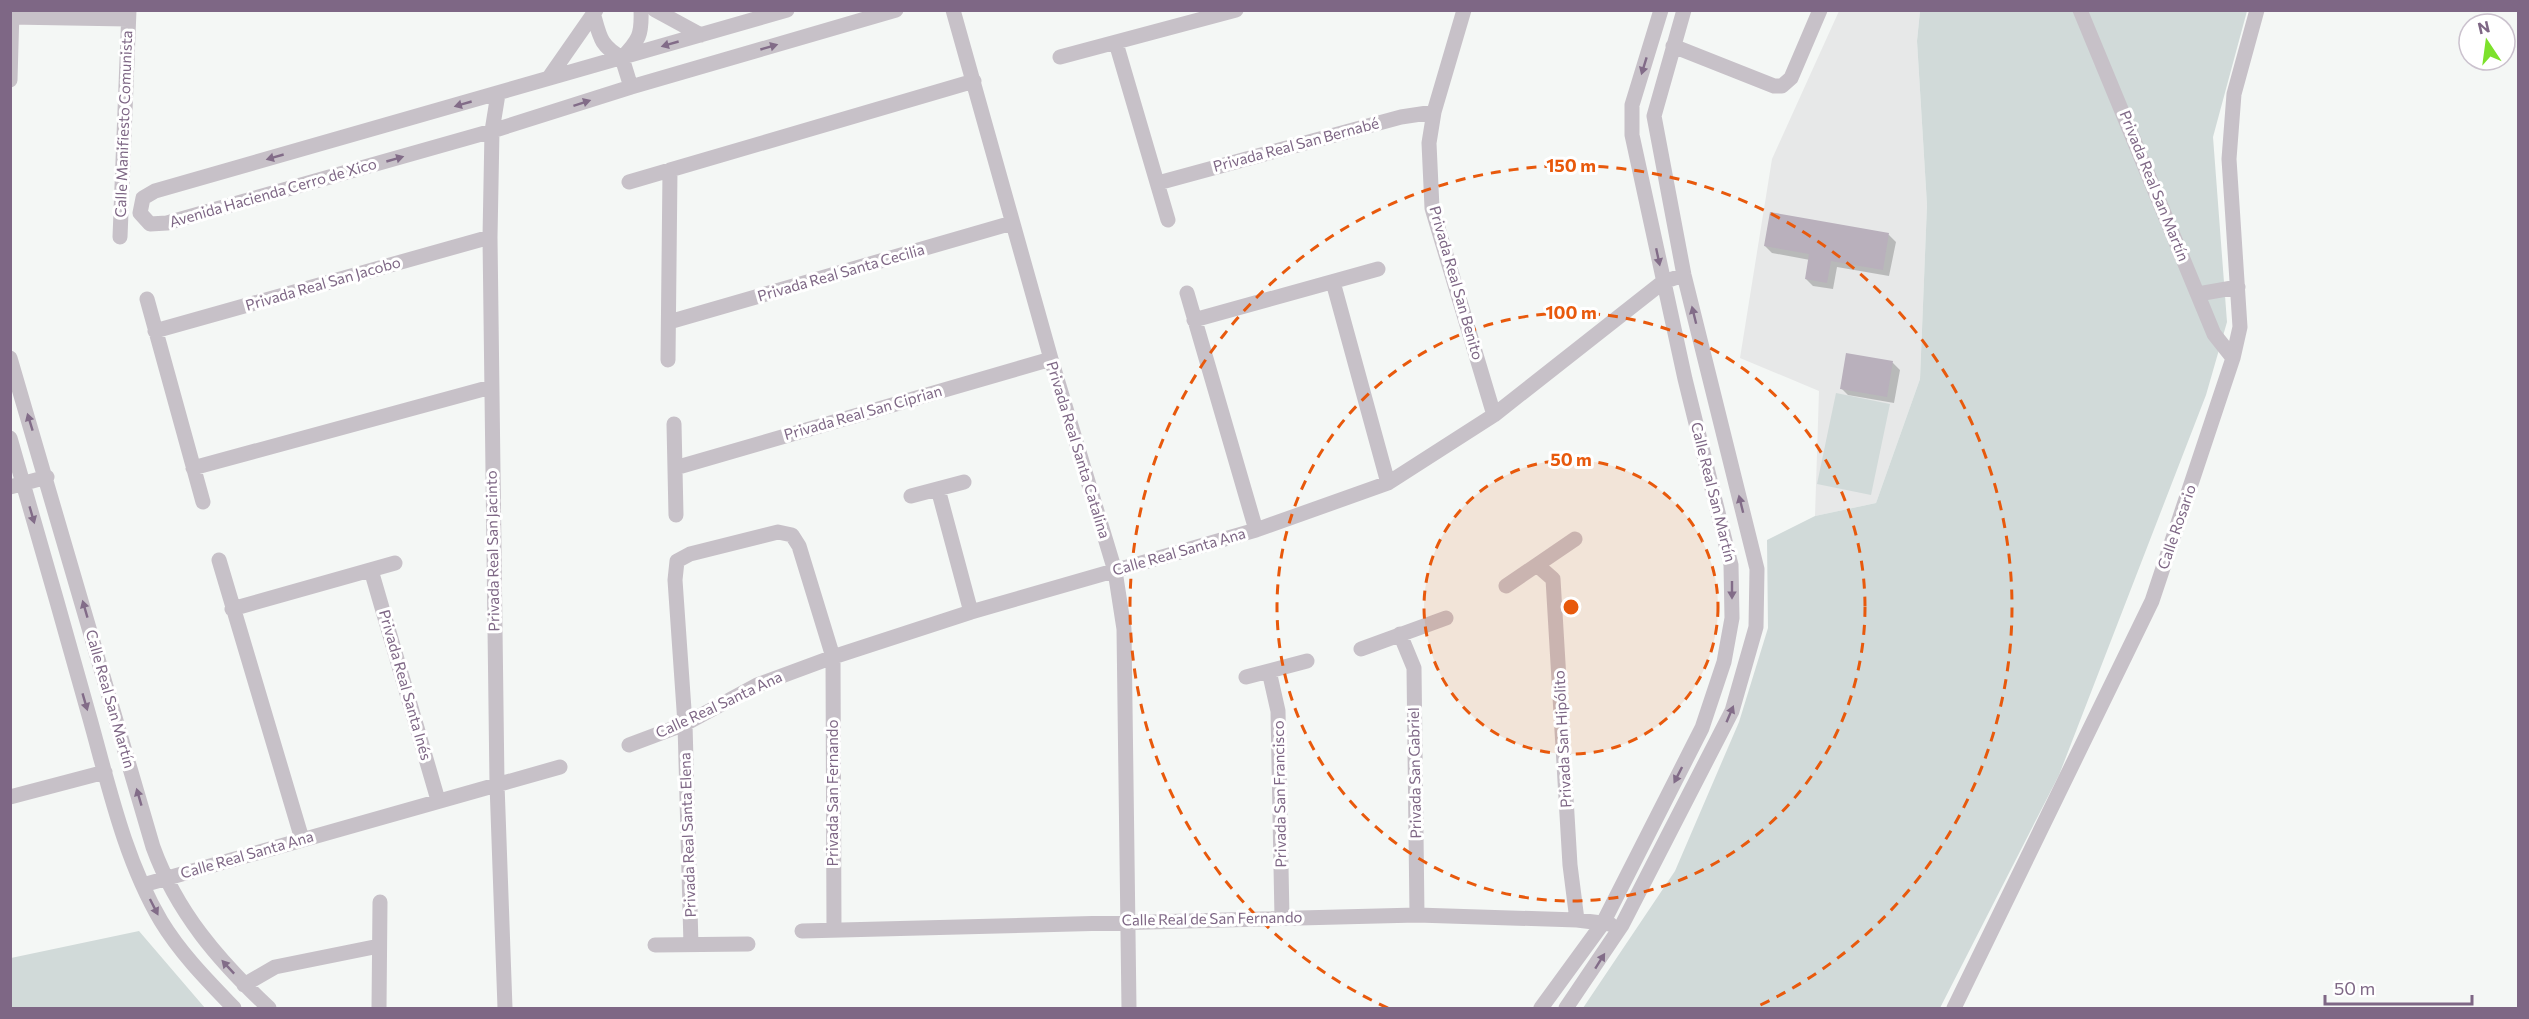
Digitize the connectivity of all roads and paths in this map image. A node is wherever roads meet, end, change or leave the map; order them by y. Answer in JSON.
{"nodes":[{"id":1,"x":641,"y":10,"type":"edge"},
{"id":2,"x":655,"y":10,"type":"edge"},
{"id":3,"x":787,"y":10,"type":"edge"},
{"id":4,"x":896,"y":10,"type":"edge"},
{"id":5,"x":953,"y":10,"type":"edge"},
{"id":6,"x":1236,"y":10,"type":"edge"},
{"id":7,"x":1464,"y":10,"type":"edge"},
{"id":8,"x":1661,"y":10,"type":"edge"},
{"id":9,"x":1684,"y":10,"type":"edge"},
{"id":10,"x":1820,"y":10,"type":"edge"},
{"id":11,"x":2080,"y":10,"type":"edge"},
{"id":12,"x":2257,"y":10,"type":"edge"},
{"id":13,"x":595,"y":13,"type":"edge"},
{"id":14,"x":11,"y":15,"type":"edge"},
{"id":15,"x":128,"y":15,"type":"edge"},
{"id":16,"x":702,"y":35,"type":"junction"},
{"id":17,"x":1116,"y":43,"type":"junction"},
{"id":18,"x":1673,"y":46,"type":"junction"},
{"id":19,"x":1060,"y":57,"type":"dead end"},
{"id":20,"x":622,"y":58,"type":"junction"},
{"id":21,"x":550,"y":76,"type":"junction"},
{"id":22,"x":10,"y":80,"type":"edge"},
{"id":23,"x":974,"y":81,"type":"junction"},
{"id":24,"x":631,"y":87,"type":"junction"},
{"id":25,"x":498,"y":94,"type":"junction"},
{"id":26,"x":1434,"y":112,"type":"junction"},
{"id":27,"x":492,"y":132,"type":"junction"},
{"id":28,"x":669,"y":170,"type":"junction"},
{"id":29,"x":629,"y":182,"type":"dead end"},
{"id":30,"x":1158,"y":183,"type":"junction"},
{"id":31,"x":1168,"y":220,"type":"dead end"},
{"id":32,"x":1012,"y":224,"type":"junction"},
{"id":33,"x":120,"y":237,"type":"dead end"},
{"id":34,"x":490,"y":237,"type":"junction"},
{"id":35,"x":1378,"y":269,"type":"dead end"},
{"id":36,"x":1684,"y":275,"type":"junction"},
{"id":37,"x":1333,"y":282,"type":"junction"},
{"id":38,"x":1663,"y":282,"type":"junction"},
{"id":39,"x":2238,"y":287,"type":"junction"},
{"id":40,"x":1187,"y":293,"type":"dead end"},
{"id":41,"x":2198,"y":294,"type":"junction"},
{"id":42,"x":147,"y":299,"type":"dead end"},
{"id":43,"x":1194,"y":320,"type":"junction"},
{"id":44,"x":669,"y":322,"type":"junction"},
{"id":45,"x":155,"y":332,"type":"junction"},
{"id":46,"x":10,"y":358,"type":"edge"},
{"id":47,"x":1051,"y":358,"type":"junction"},
{"id":48,"x":2233,"y":358,"type":"junction"},
{"id":49,"x":669,"y":360,"type":"dead end"},
{"id":50,"x":491,"y":387,"type":"junction"},
{"id":51,"x":1494,"y":415,"type":"junction"},
{"id":52,"x":674,"y":424,"type":"dead end"},
{"id":53,"x":10,"y":438,"type":"edge"},
{"id":54,"x":193,"y":468,"type":"junction"},
{"id":55,"x":675,"y":468,"type":"junction"},
{"id":56,"x":47,"y":477,"type":"junction"},
{"id":57,"x":964,"y":482,"type":"dead end"},
{"id":58,"x":1388,"y":483,"type":"junction"},
{"id":59,"x":17,"y":486,"type":"edge"},
{"id":60,"x":938,"y":489,"type":"junction"},
{"id":61,"x":911,"y":496,"type":"dead end"},
{"id":62,"x":203,"y":502,"type":"dead end"},
{"id":63,"x":676,"y":515,"type":"dead end"},
{"id":64,"x":1256,"y":530,"type":"junction"},
{"id":65,"x":1575,"y":539,"type":"dead end"},
{"id":66,"x":219,"y":560,"type":"dead end"},
{"id":67,"x":395,"y":563,"type":"dead end"},
{"id":68,"x":1537,"y":565,"type":"junction"},
{"id":69,"x":371,"y":570,"type":"junction"},
{"id":70,"x":1115,"y":572,"type":"junction"},
{"id":71,"x":1506,"y":586,"type":"dead end"},
{"id":72,"x":232,"y":609,"type":"junction"},
{"id":73,"x":971,"y":612,"type":"junction"},
{"id":74,"x":1446,"y":618,"type":"dead end"},
{"id":75,"x":1400,"y":634,"type":"junction"},
{"id":76,"x":1361,"y":649,"type":"dead end"},
{"id":77,"x":833,"y":657,"type":"junction"},
{"id":78,"x":1307,"y":661,"type":"dead end"},
{"id":79,"x":1269,"y":671,"type":"junction"},
{"id":80,"x":1246,"y":676,"type":"dead end"},
{"id":81,"x":685,"y":724,"type":"junction"},
{"id":82,"x":629,"y":745,"type":"dead end"},
{"id":83,"x":560,"y":767,"type":"dead end"},
{"id":84,"x":105,"y":772,"type":"junction"},
{"id":85,"x":497,"y":784,"type":"junction"},
{"id":86,"x":10,"y":797,"type":"edge"},
{"id":87,"x":438,"y":800,"type":"junction"},
{"id":88,"x":302,"y":839,"type":"junction"},
{"id":89,"x":165,"y":879,"type":"junction"},
{"id":90,"x":143,"y":885,"type":"junction"},
{"id":91,"x":380,"y":902,"type":"dead end"},
{"id":92,"x":1418,"y":915,"type":"junction"},
{"id":93,"x":1282,"y":918,"type":"junction"},
{"id":94,"x":1577,"y":920,"type":"junction"},
{"id":95,"x":1128,"y":921,"type":"junction"},
{"id":96,"x":1603,"y":923,"type":"junction"},
{"id":97,"x":1622,"y":925,"type":"junction"},
{"id":98,"x":834,"y":930,"type":"junction"},
{"id":99,"x":802,"y":931,"type":"dead end"},
{"id":100,"x":748,"y":944,"type":"dead end"},
{"id":101,"x":655,"y":945,"type":"dead end"},
{"id":102,"x":691,"y":945,"type":"junction"},
{"id":103,"x":380,"y":946,"type":"junction"},
{"id":104,"x":244,"y":985,"type":"junction"},
{"id":105,"x":234,"y":1008,"type":"edge"},
{"id":106,"x":269,"y":1008,"type":"edge"},
{"id":107,"x":379,"y":1008,"type":"edge"},
{"id":108,"x":505,"y":1008,"type":"edge"},
{"id":109,"x":1129,"y":1008,"type":"edge"},
{"id":110,"x":1541,"y":1008,"type":"edge"},
{"id":111,"x":1566,"y":1008,"type":"edge"},
{"id":112,"x":1954,"y":1008,"type":"edge"}],
"edges":[{"from":1,"to":20,"type":"street"},
{"from":2,"to":16,"type":"street"},
{"from":3,"to":16,"type":"street","name":"Avenida Hacienda Cerro de Xico"},
{"from":24,"to":4,"type":"street","name":"Avenida Hacienda Cerro de Xico","one_way":true},
{"from":5,"to":23,"type":"street","name":"Privada Real Santa Catalina"},
{"from":6,"to":17,"type":"street"},
{"from":7,"to":26,"type":"street","name":"Privada Real San Benito"},
{"from":8,"to":38,"type":"street","name":"Calle Real San Martín","one_way":true},
{"from":9,"to":18,"type":"street","name":"Calle Real San Martín"},
{"from":10,"to":18,"type":"street"},
{"from":11,"to":41,"type":"street","name":"Privada Real San Martín"},
{"from":12,"to":39,"type":"street","name":"Calle Rosario"},
{"from":13,"to":20,"type":"street"},
{"from":13,"to":21,"type":"street"},
{"from":14,"to":15,"type":"street"},
{"from":14,"to":22,"type":"street"},
{"from":15,"to":33,"type":"street","name":"Calle Manifiesto Comunista"},
{"from":16,"to":20,"type":"street","name":"Avenida Hacienda Cerro de Xico","one_way":true},
{"from":17,"to":19,"type":"street"},
{"from":17,"to":30,"type":"street"},
{"from":18,"to":36,"type":"street","name":"Calle Real San Martín"},
{"from":20,"to":21,"type":"street","name":"Avenida Hacienda Cerro de Xico"},
{"from":20,"to":24,"type":"street"},
{"from":21,"to":25,"type":"street","name":"Avenida Hacienda Cerro de Xico"},
{"from":23,"to":28,"type":"street"},
{"from":23,"to":32,"type":"street","name":"Privada Real Santa Catalina"},
{"from":27,"to":24,"type":"street","name":"Avenida Hacienda Cerro de Xico","one_way":true},
{"from":25,"to":27,"type":"street","name":"Privada Real San Jacinto"},
{"from":25,"to":27,"type":"street","name":"Avenida Hacienda Cerro de Xico","one_way":true},
{"from":26,"to":30,"type":"street","name":"Privada Real San Bernabé"},
{"from":26,"to":51,"type":"street","name":"Privada Real San Benito"},
{"from":27,"to":34,"type":"street","name":"Privada Real San Jacinto"},
{"from":28,"to":29,"type":"street"},
{"from":28,"to":44,"type":"street"},
{"from":30,"to":31,"type":"street"},
{"from":32,"to":44,"type":"street","name":"Privada Real Santa Cecilia"},
{"from":32,"to":47,"type":"street","name":"Privada Real Santa Catalina"},
{"from":34,"to":45,"type":"street","name":"Privada Real San Jacobo"},
{"from":34,"to":50,"type":"street","name":"Privada Real San Jacinto"},
{"from":35,"to":37,"type":"street"},
{"from":36,"to":38,"type":"street","name":"Calle Real Santa Ana"},
{"from":97,"to":36,"type":"street","name":"Calle Real San Martín","one_way":true},
{"from":37,"to":43,"type":"street"},
{"from":37,"to":58,"type":"street"},
{"from":38,"to":51,"type":"street","name":"Calle Real Santa Ana"},
{"from":38,"to":96,"type":"street","name":"Calle Real San Martín","one_way":true},
{"from":39,"to":41,"type":"street"},
{"from":39,"to":48,"type":"street","name":"Calle Rosario"},
{"from":40,"to":43,"type":"street"},
{"from":41,"to":48,"type":"street","name":"Privada Real San Martín"},
{"from":42,"to":45,"type":"street"},
{"from":43,"to":64,"type":"street"},
{"from":44,"to":49,"type":"street"},
{"from":45,"to":54,"type":"street"},
{"from":56,"to":46,"type":"street","name":"Calle Real San Martín","one_way":true},
{"from":47,"to":55,"type":"street","name":"Privada Real San Ciprian"},
{"from":47,"to":70,"type":"street","name":"Privada Real Santa Catalina"},
{"from":48,"to":112,"type":"street","name":"Calle Rosario"},
{"from":50,"to":54,"type":"street"},
{"from":50,"to":85,"type":"street","name":"Privada Real San Jacinto"},
{"from":51,"to":58,"type":"street","name":"Calle Real Santa Ana"},
{"from":52,"to":55,"type":"street"},
{"from":53,"to":59,"type":"street","name":"Calle Real San Martín"},
{"from":54,"to":62,"type":"street"},
{"from":55,"to":63,"type":"street"},
{"from":56,"to":59,"type":"street"},
{"from":89,"to":56,"type":"street","name":"Calle Real San Martín","one_way":true},
{"from":57,"to":60,"type":"street"},
{"from":58,"to":64,"type":"street","name":"Calle Real Santa Ana"},
{"from":59,"to":84,"type":"street","name":"Calle Real San Martín","one_way":true},
{"from":60,"to":61,"type":"street"},
{"from":60,"to":73,"type":"street"},
{"from":64,"to":70,"type":"street","name":"Calle Real Santa Ana"},
{"from":65,"to":68,"type":"street"},
{"from":66,"to":72,"type":"street"},
{"from":67,"to":69,"type":"street"},
{"from":68,"to":71,"type":"street"},
{"from":68,"to":94,"type":"street","name":"Privada San Hipólito"},
{"from":69,"to":72,"type":"street"},
{"from":69,"to":87,"type":"street","name":"Privada Real Santa Inés"},
{"from":70,"to":73,"type":"street","name":"Calle Real Santa Ana"},
{"from":70,"to":95,"type":"street","name":"Privada Real Santa Catalina"},
{"from":72,"to":88,"type":"street"},
{"from":73,"to":77,"type":"street","name":"Calle Real Santa Ana"},
{"from":74,"to":75,"type":"street"},
{"from":75,"to":76,"type":"street"},
{"from":75,"to":92,"type":"street","name":"Privada San Gabriel"},
{"from":77,"to":81,"type":"street","name":"Calle Real Santa Ana"},
{"from":77,"to":81,"type":"street","name":"Privada San Fernando"},
{"from":77,"to":98,"type":"street","name":"Privada San Fernando"},
{"from":78,"to":79,"type":"street"},
{"from":79,"to":80,"type":"street"},
{"from":79,"to":93,"type":"street","name":"Privada San Francisco"},
{"from":81,"to":82,"type":"street","name":"Calle Real Santa Ana"},
{"from":81,"to":102,"type":"street","name":"Privada Real Santa Elena"},
{"from":83,"to":85,"type":"street","name":"Calle Real Santa Ana"},
{"from":84,"to":86,"type":"street"},
{"from":84,"to":90,"type":"street","name":"Calle Real San Martín"},
{"from":85,"to":87,"type":"street","name":"Calle Real Santa Ana"},
{"from":85,"to":108,"type":"street","name":"Privada Real San Jacinto"},
{"from":87,"to":88,"type":"street","name":"Calle Real Santa Ana"},
{"from":88,"to":89,"type":"street","name":"Calle Real Santa Ana"},
{"from":89,"to":90,"type":"street","name":"Calle Real Santa Ana"},
{"from":104,"to":89,"type":"street","name":"Calle Real San Martín","one_way":true},
{"from":90,"to":105,"type":"street","name":"Calle Real San Martín","one_way":true},
{"from":91,"to":103,"type":"street"},
{"from":92,"to":93,"type":"street","name":"Calle Real de San Fernando"},
{"from":92,"to":94,"type":"street","name":"Calle Real de San Fernando"},
{"from":93,"to":95,"type":"street","name":"Calle Real de San Fernando"},
{"from":94,"to":96,"type":"street","name":"Calle Real de San Fernando"},
{"from":95,"to":98,"type":"street","name":"Calle Real de San Fernando"},
{"from":95,"to":109,"type":"street","name":"Privada Real Santa Catalina"},
{"from":96,"to":97,"type":"street","name":"Calle Real de San Fernando"},
{"from":96,"to":110,"type":"street","name":"Calle Real San Martín"},
{"from":111,"to":97,"type":"street","name":"Calle Real San Martín","one_way":true},
{"from":98,"to":99,"type":"street","name":"Calle Real de San Fernando"},
{"from":100,"to":102,"type":"street"},
{"from":101,"to":102,"type":"street"},
{"from":103,"to":104,"type":"street"},
{"from":103,"to":107,"type":"street"},
{"from":104,"to":106,"type":"street","name":"Calle Real San Martín"}]}
